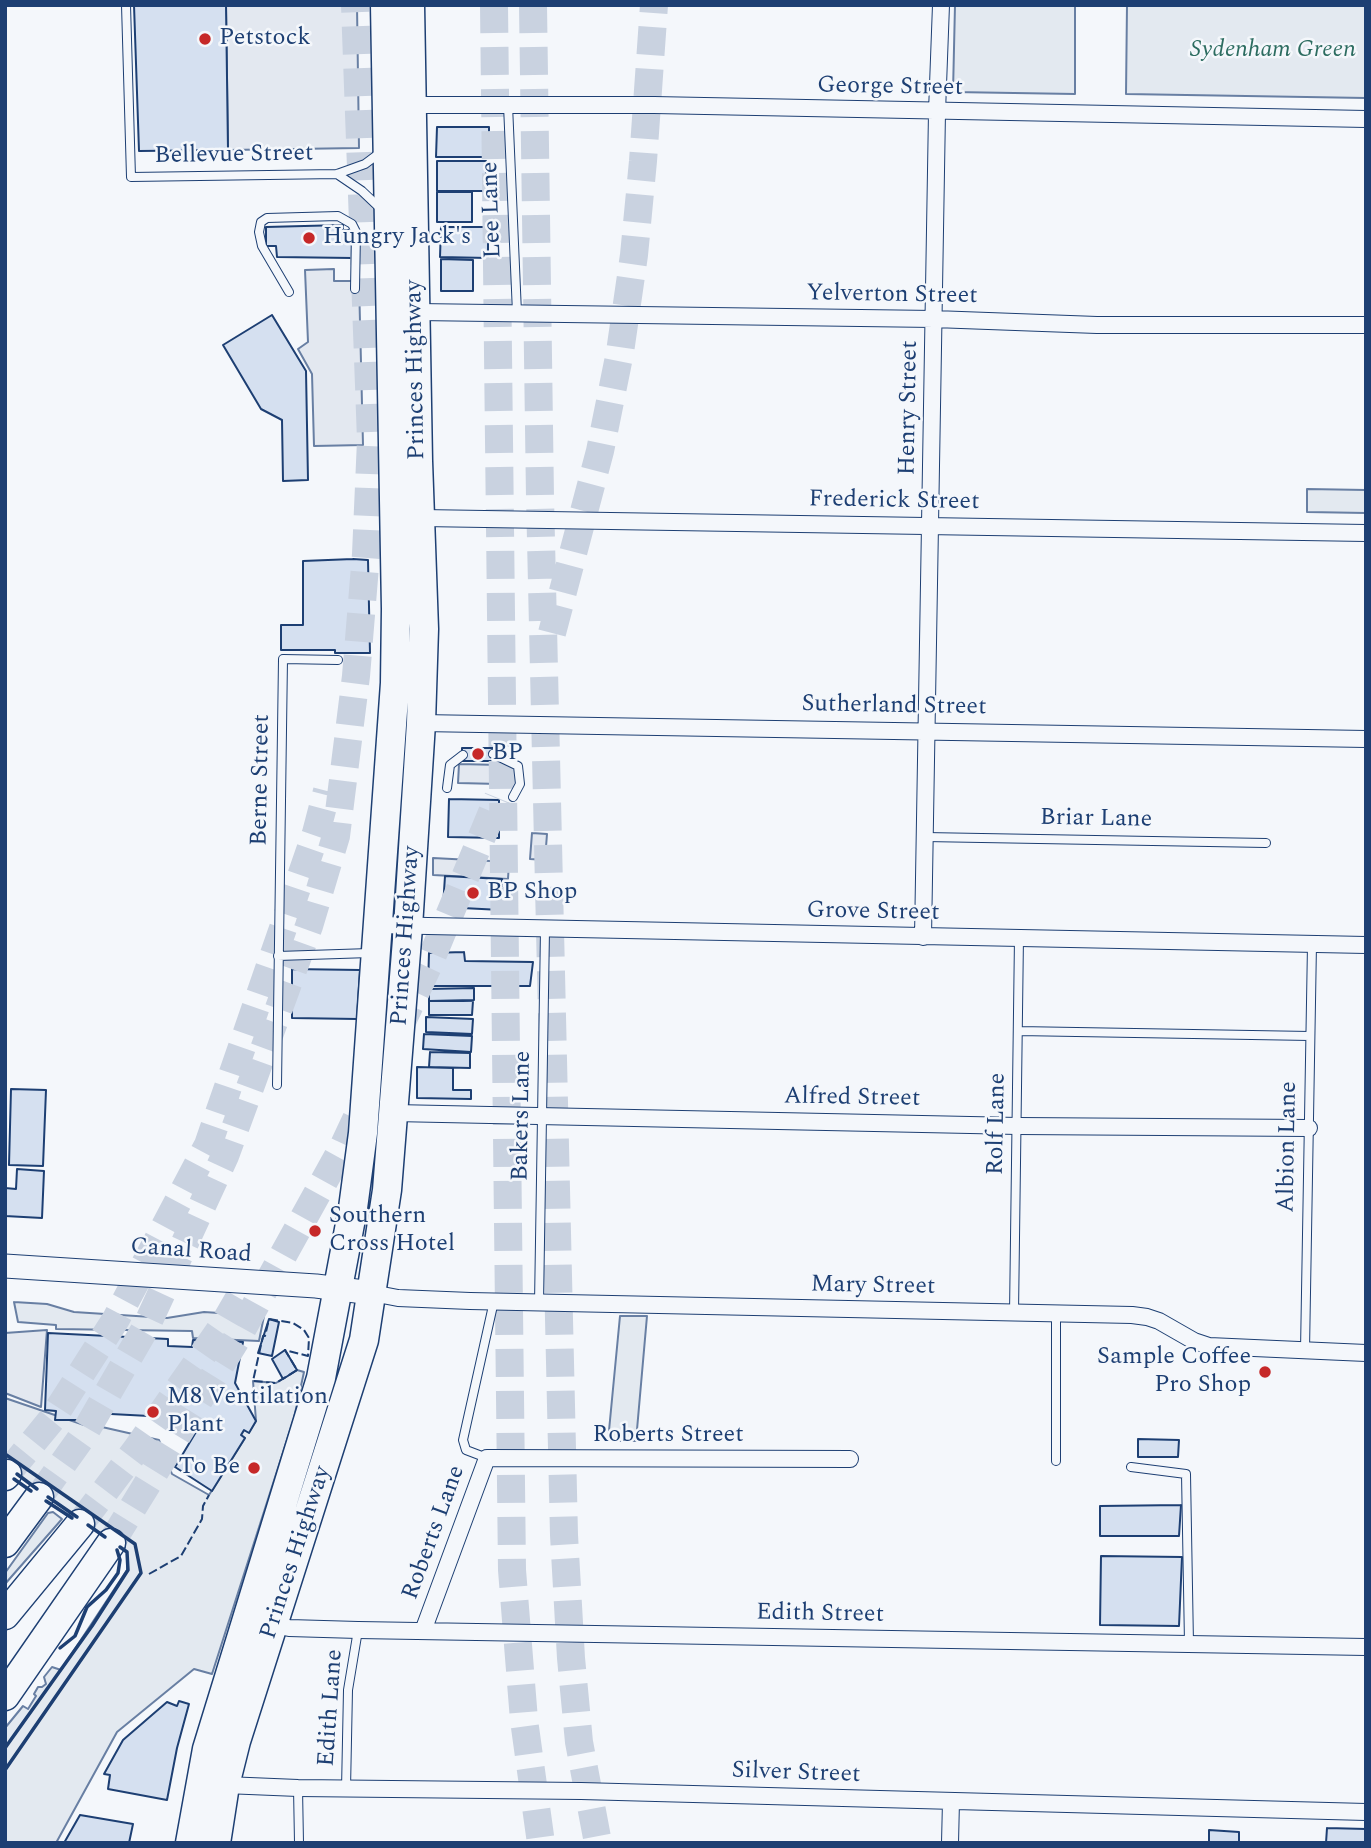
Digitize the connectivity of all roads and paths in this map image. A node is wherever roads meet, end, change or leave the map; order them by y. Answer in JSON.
{"nodes":[{"id":1,"x":126,"y":5,"type":"edge"},
{"id":2,"x":385,"y":5,"type":"edge"},
{"id":3,"x":410,"y":5,"type":"edge"},
{"id":4,"x":941,"y":5,"type":"edge"},
{"id":5,"x":413,"y":104,"type":"junction"},
{"id":6,"x":508,"y":105,"type":"junction"},
{"id":7,"x":937,"y":112,"type":"junction"},
{"id":8,"x":1366,"y":119,"type":"edge"},
{"id":9,"x":389,"y":145,"type":"junction"},
{"id":10,"x":337,"y":174,"type":"junction"},
{"id":11,"x":389,"y":217,"type":"junction"},
{"id":12,"x":355,"y":289,"type":"dead end"},
{"id":13,"x":289,"y":292,"type":"dead end"},
{"id":14,"x":417,"y":312,"type":"junction"},
{"id":15,"x":517,"y":313,"type":"junction"},
{"id":16,"x":934,"y":319,"type":"junction"},
{"id":17,"x":1366,"y":325,"type":"edge"},
{"id":18,"x":422,"y":518,"type":"junction"},
{"id":19,"x":931,"y":526,"type":"junction"},
{"id":20,"x":1366,"y":533,"type":"edge"},
{"id":21,"x":338,"y":660,"type":"dead end"},
{"id":22,"x":421,"y":723,"type":"junction"},
{"id":23,"x":927,"y":730,"type":"junction"},
{"id":24,"x":1366,"y":739,"type":"edge"},
{"id":25,"x":493,"y":754,"type":"dead end"},
{"id":26,"x":463,"y":755,"type":"dead end"},
{"id":27,"x":447,"y":788,"type":"dead end"},
{"id":28,"x":513,"y":797,"type":"dead end"},
{"id":29,"x":925,"y":837,"type":"junction"},
{"id":30,"x":1265,"y":843,"type":"dead end"},
{"id":31,"x":408,"y":927,"type":"junction"},
{"id":32,"x":545,"y":930,"type":"junction"},
{"id":33,"x":923,"y":937,"type":"junction"},
{"id":34,"x":1019,"y":937,"type":"junction"},
{"id":35,"x":378,"y":939,"type":"junction"},
{"id":36,"x":1312,"y":944,"type":"junction"},
{"id":37,"x":1366,"y":944,"type":"edge"},
{"id":38,"x":278,"y":956,"type":"junction"},
{"id":39,"x":1018,"y":1031,"type":"junction"},
{"id":40,"x":1310,"y":1036,"type":"junction"},
{"id":41,"x":277,"y":1086,"type":"dead end"},
{"id":42,"x":394,"y":1113,"type":"junction"},
{"id":43,"x":542,"y":1115,"type":"junction"},
{"id":44,"x":1018,"y":1126,"type":"junction"},
{"id":45,"x":1308,"y":1128,"type":"junction"},
{"id":46,"x":5,"y":1266,"type":"edge"},
{"id":47,"x":339,"y":1288,"type":"junction"},
{"id":48,"x":372,"y":1293,"type":"junction"},
{"id":49,"x":494,"y":1301,"type":"junction"},
{"id":50,"x":540,"y":1303,"type":"junction"},
{"id":51,"x":1014,"y":1313,"type":"junction"},
{"id":52,"x":1056,"y":1313,"type":"junction"},
{"id":53,"x":1305,"y":1350,"type":"junction"},
{"id":54,"x":1366,"y":1353,"type":"edge"},
{"id":55,"x":487,"y":1458,"type":"junction"},
{"id":56,"x":850,"y":1459,"type":"dead end"},
{"id":57,"x":1056,"y":1461,"type":"dead end"},
{"id":58,"x":1131,"y":1467,"type":"dead end"},
{"id":59,"x":39,"y":1497,"type":"tunnel mouth"},
{"id":60,"x":80,"y":1524,"type":"tunnel mouth"},
{"id":61,"x":5,"y":1543,"type":"edge"},
{"id":62,"x":111,"y":1543,"type":"tunnel mouth"},
{"id":63,"x":5,"y":1615,"type":"edge"},
{"id":64,"x":274,"y":1625,"type":"junction"},
{"id":65,"x":358,"y":1630,"type":"junction"},
{"id":66,"x":423,"y":1631,"type":"junction"},
{"id":67,"x":1189,"y":1644,"type":"junction"},
{"id":68,"x":1366,"y":1647,"type":"edge"},
{"id":69,"x":5,"y":1696,"type":"edge"},
{"id":70,"x":225,"y":1785,"type":"junction"},
{"id":71,"x":298,"y":1788,"type":"junction"},
{"id":72,"x":346,"y":1789,"type":"junction"},
{"id":73,"x":951,"y":1801,"type":"junction"},
{"id":74,"x":1366,"y":1812,"type":"edge"},
{"id":75,"x":190,"y":1843,"type":"edge"},
{"id":76,"x":216,"y":1843,"type":"edge"},
{"id":77,"x":299,"y":1843,"type":"edge"},
{"id":78,"x":950,"y":1843,"type":"edge"}],
"edges":[{"from":1,"to":10,"type":"lane","name":"Bellevue Street"},
{"from":2,"to":9,"type":"highway","name":"Princes Highway"},
{"from":3,"to":5,"type":"highway","name":"Princes Highway"},
{"from":4,"to":7,"type":"street","name":"Henry Street"},
{"from":5,"to":6,"type":"street","name":"George Street"},
{"from":5,"to":14,"type":"highway","name":"Princes Highway"},
{"from":6,"to":7,"type":"street","name":"George Street"},
{"from":6,"to":15,"type":"lane","name":"Lee Lane"},
{"from":7,"to":8,"type":"street","name":"George Street"},
{"from":7,"to":16,"type":"street","name":"Henry Street"},
{"from":9,"to":10,"type":"lane","name":"Bellevue Street"},
{"from":9,"to":11,"type":"highway","name":"Princes Highway"},
{"from":10,"to":11,"type":"lane","name":"Bellevue Street"},
{"from":11,"to":35,"type":"highway","name":"Princes Highway"},
{"from":12,"to":13,"type":"lane"},
{"from":14,"to":15,"type":"street","name":"Yelverton Street"},
{"from":14,"to":18,"type":"highway","name":"Princes Highway"},
{"from":15,"to":16,"type":"street","name":"Yelverton Street"},
{"from":16,"to":17,"type":"street","name":"Yelverton Street"},
{"from":16,"to":19,"type":"street","name":"Henry Street"},
{"from":18,"to":19,"type":"street","name":"Frederick Street"},
{"from":18,"to":22,"type":"highway","name":"Princes Highway"},
{"from":19,"to":20,"type":"street","name":"Frederick Street"},
{"from":19,"to":23,"type":"street","name":"Henry Street"},
{"from":21,"to":38,"type":"lane","name":"Berne Street"},
{"from":22,"to":23,"type":"street","name":"Sutherland Street"},
{"from":22,"to":31,"type":"highway","name":"Princes Highway"},
{"from":23,"to":24,"type":"street","name":"Sutherland Street"},
{"from":23,"to":29,"type":"street","name":"Henry Street"},
{"from":25,"to":28,"type":"lane"},
{"from":26,"to":27,"type":"lane"},
{"from":29,"to":30,"type":"lane","name":"Briar Lane"},
{"from":29,"to":33,"type":"street","name":"Henry Street"},
{"from":31,"to":32,"type":"street","name":"Grove Street"},
{"from":31,"to":35,"type":"street","name":"Grove Street"},
{"from":31,"to":42,"type":"highway","name":"Princes Highway"},
{"from":32,"to":33,"type":"street","name":"Grove Street"},
{"from":32,"to":43,"type":"lane","name":"Bakers Lane"},
{"from":33,"to":34,"type":"street","name":"Grove Street"},
{"from":34,"to":36,"type":"street","name":"Grove Street"},
{"from":34,"to":39,"type":"lane","name":"Rolf Lane"},
{"from":35,"to":38,"type":"lane"},
{"from":35,"to":47,"type":"highway","name":"Princes Highway"},
{"from":36,"to":37,"type":"street","name":"Grove Street"},
{"from":36,"to":40,"type":"lane","name":"Albion Lane"},
{"from":38,"to":41,"type":"lane","name":"Berne Street"},
{"from":39,"to":40,"type":"lane"},
{"from":39,"to":44,"type":"lane","name":"Rolf Lane"},
{"from":40,"to":45,"type":"lane","name":"Albion Lane"},
{"from":42,"to":43,"type":"street","name":"Alfred Street"},
{"from":42,"to":48,"type":"highway","name":"Princes Highway"},
{"from":43,"to":44,"type":"street","name":"Alfred Street"},
{"from":43,"to":50,"type":"lane","name":"Bakers Lane"},
{"from":44,"to":45,"type":"street","name":"Alfred Street"},
{"from":44,"to":51,"type":"lane","name":"Rolf Lane"},
{"from":45,"to":53,"type":"lane","name":"Albion Lane"},
{"from":46,"to":47,"type":"main road","name":"Canal Road"},
{"from":47,"to":48,"type":"main road","name":"Canal Road"},
{"from":47,"to":75,"type":"highway","name":"Princes Highway"},
{"from":48,"to":49,"type":"street","name":"Mary Street"},
{"from":48,"to":64,"type":"highway","name":"Princes Highway"},
{"from":49,"to":50,"type":"street","name":"Mary Street"},
{"from":49,"to":55,"type":"lane","name":"Roberts Lane"},
{"from":50,"to":51,"type":"street","name":"Mary Street"},
{"from":51,"to":52,"type":"street","name":"Mary Street"},
{"from":52,"to":53,"type":"street","name":"Mary Street"},
{"from":52,"to":57,"type":"lane"},
{"from":53,"to":54,"type":"street","name":"Mary Street"},
{"from":55,"to":56,"type":"street","name":"Roberts Street"},
{"from":55,"to":66,"type":"street","name":"Roberts Lane"},
{"from":58,"to":67,"type":"lane"},
{"from":59,"to":61,"type":"highway"},
{"from":60,"to":63,"type":"highway"},
{"from":62,"to":69,"type":"highway"},
{"from":64,"to":65,"type":"street","name":"Edith Street"},
{"from":64,"to":70,"type":"highway","name":"Princes Highway"},
{"from":65,"to":66,"type":"street","name":"Edith Street"},
{"from":65,"to":72,"type":"lane","name":"Edith Lane"},
{"from":66,"to":67,"type":"street","name":"Edith Street"},
{"from":67,"to":68,"type":"street","name":"Edith Street"},
{"from":70,"to":71,"type":"street","name":"Silver Street"},
{"from":70,"to":76,"type":"highway","name":"Princes Highway"},
{"from":71,"to":72,"type":"street","name":"Silver Street"},
{"from":71,"to":77,"type":"lane"},
{"from":72,"to":73,"type":"street","name":"Silver Street"},
{"from":73,"to":74,"type":"street","name":"Silver Street"},
{"from":73,"to":78,"type":"street"}]}
